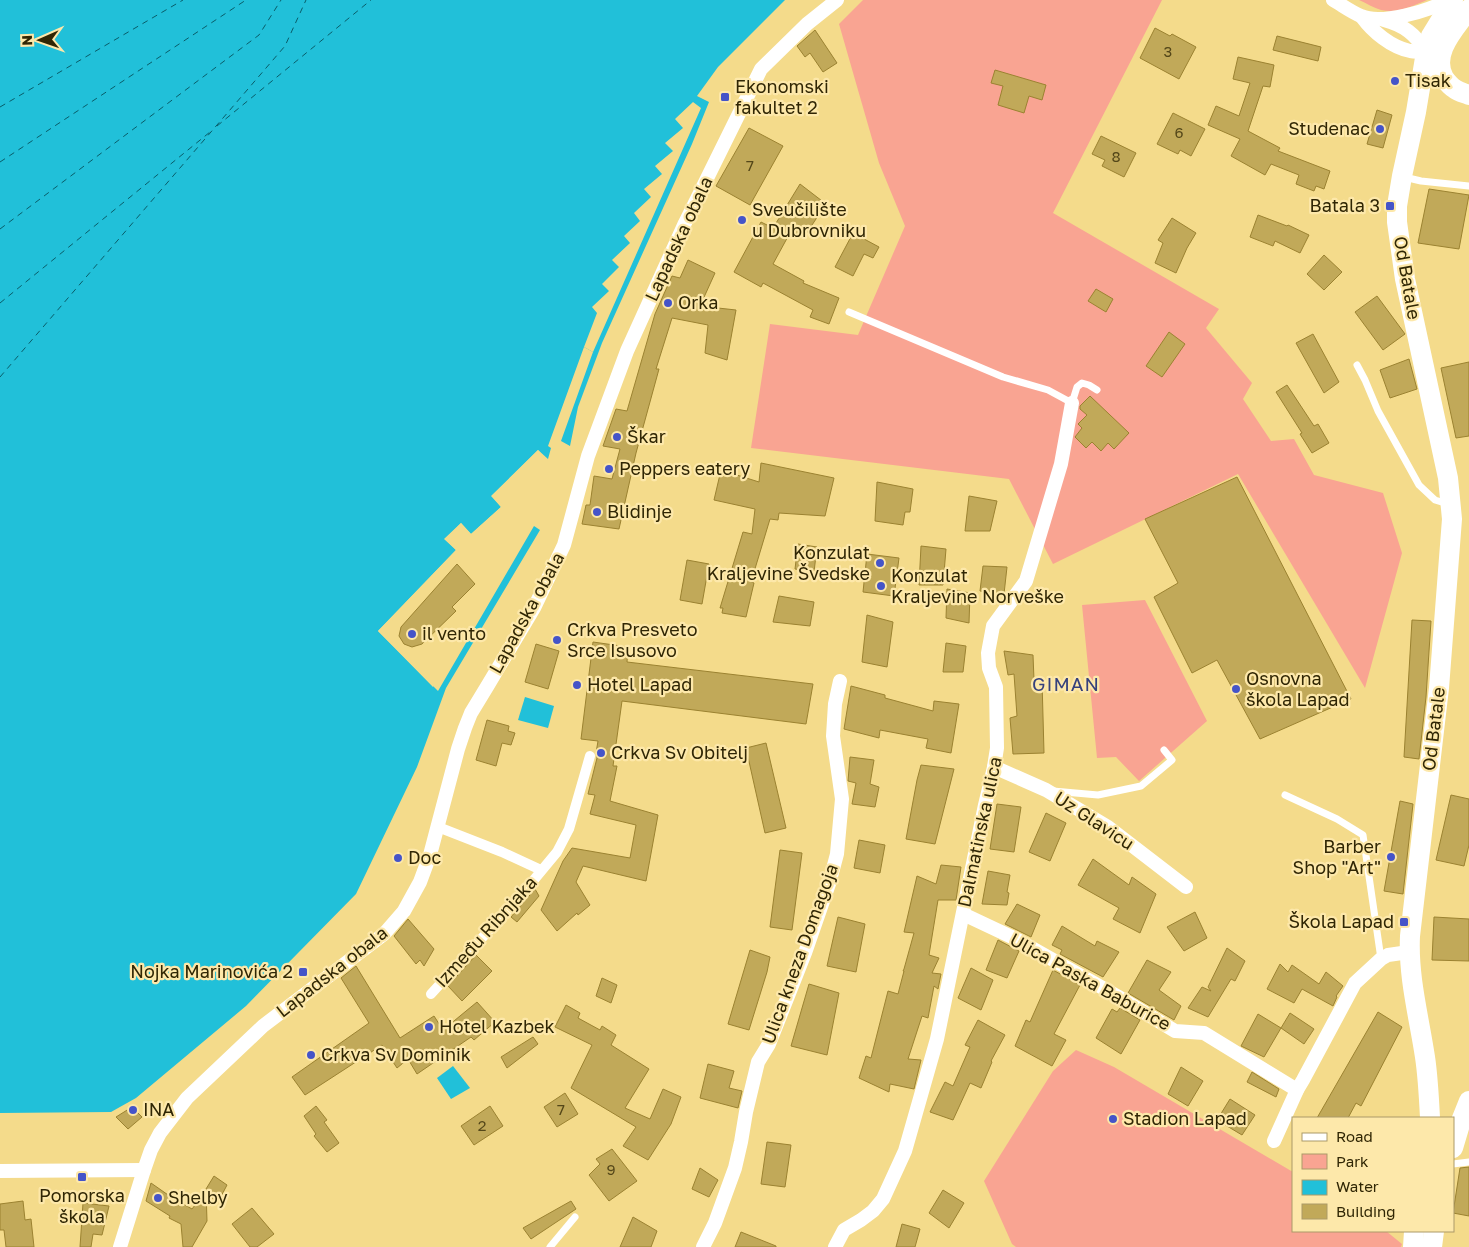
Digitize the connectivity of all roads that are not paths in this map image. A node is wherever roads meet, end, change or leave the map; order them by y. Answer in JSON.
{"nodes":[{"id":1,"x":837,"y":0,"type":"edge"},
{"id":2,"x":1333,"y":0,"type":"edge"},
{"id":3,"x":1448,"y":0,"type":"edge"},
{"id":4,"x":1453,"y":0,"type":"edge"},
{"id":5,"x":1469,"y":9,"type":"edge"},
{"id":6,"x":1362,"y":16,"type":"junction"},
{"id":7,"x":1378,"y":18,"type":"junction"},
{"id":8,"x":1433,"y":54,"type":"junction"},
{"id":9,"x":1462,"y":92,"type":"edge"},
{"id":10,"x":1416,"y":112,"type":"junction"},
{"id":11,"x":1402,"y":176,"type":"junction"},
{"id":12,"x":1469,"y":186,"type":"edge"},
{"id":13,"x":849,"y":312,"type":"dead end"},
{"id":14,"x":1357,"y":365,"type":"dead end"},
{"id":15,"x":1097,"y":390,"type":"dead end"},
{"id":16,"x":1072,"y":403,"type":"junction"},
{"id":17,"x":1451,"y":504,"type":"junction"},
{"id":18,"x":840,"y":681,"type":"dead end"},
{"id":19,"x":1164,"y":750,"type":"dead end"},
{"id":20,"x":590,"y":756,"type":"dead end"},
{"id":21,"x":994,"y":767,"type":"junction"},
{"id":22,"x":1046,"y":790,"type":"junction"},
{"id":23,"x":1284,"y":795,"type":"dead end"},
{"id":24,"x":438,"y":827,"type":"junction"},
{"id":25,"x":541,"y":870,"type":"junction"},
{"id":26,"x":1186,"y":887,"type":"dead end"},
{"id":27,"x":963,"y":914,"type":"junction"},
{"id":28,"x":1409,"y":952,"type":"junction"},
{"id":29,"x":1381,"y":959,"type":"junction"},
{"id":30,"x":431,"y":994,"type":"dead end"},
{"id":31,"x":1297,"y":1090,"type":"junction"},
{"id":32,"x":1469,"y":1101,"type":"edge"},
{"id":33,"x":1430,"y":1117,"type":"edge"},
{"id":34,"x":1274,"y":1140,"type":"dead end"},
{"id":35,"x":1454,"y":1144,"type":"edge"},
{"id":36,"x":1469,"y":1162,"type":"edge"},
{"id":37,"x":1454,"y":1164,"type":"edge"},
{"id":38,"x":144,"y":1170,"type":"junction"},
{"id":39,"x":0,"y":1171,"type":"edge"},
{"id":40,"x":575,"y":1217,"type":"dead end"},
{"id":41,"x":1414,"y":1232,"type":"edge"},
{"id":42,"x":1434,"y":1232,"type":"edge"},
{"id":43,"x":120,"y":1247,"type":"edge"},
{"id":44,"x":550,"y":1247,"type":"edge"},
{"id":45,"x":703,"y":1247,"type":"edge"},
{"id":46,"x":835,"y":1247,"type":"edge"},
{"id":47,"x":1413,"y":1247,"type":"edge"},
{"id":48,"x":1432,"y":1247,"type":"edge"}],
"edges":[{"from":1,"to":24,"type":"street","name":"Lapadska obala"},
{"from":2,"to":6,"type":"street"},
{"from":3,"to":7,"type":"street"},
{"from":4,"to":8,"type":"main road"},
{"from":5,"to":8,"type":"main road"},
{"from":6,"to":7,"type":"street"},
{"from":6,"to":8,"type":"street"},
{"from":7,"to":8,"type":"street"},
{"from":8,"to":9,"type":"main road"},
{"from":8,"to":10,"type":"main road","name":"Od Batale"},
{"from":9,"to":10,"type":"main road"},
{"from":10,"to":11,"type":"main road","name":"Od Batale"},
{"from":11,"to":12,"type":"lane"},
{"from":11,"to":17,"type":"main road","name":"Od Batale"},
{"from":13,"to":16,"type":"lane"},
{"from":14,"to":17,"type":"lane"},
{"from":15,"to":16,"type":"lane"},
{"from":16,"to":21,"type":"street","name":"Dalmatinska ulica"},
{"from":17,"to":28,"type":"main road","name":"Od Batale"},
{"from":18,"to":45,"type":"street","name":"Ulica kneza Domagoja"},
{"from":19,"to":22,"type":"lane"},
{"from":20,"to":25,"type":"street","name":"Između Ribnjaka"},
{"from":21,"to":22,"type":"street","name":"Uz Glavicu"},
{"from":21,"to":27,"type":"street","name":"Dalmatinska ulica"},
{"from":22,"to":26,"type":"street","name":"Uz Glavicu"},
{"from":23,"to":29,"type":"lane"},
{"from":24,"to":25,"type":"street","name":"Između Ribnjaka"},
{"from":24,"to":38,"type":"street","name":"Lapadska obala"},
{"from":25,"to":30,"type":"street","name":"Između Ribnjaka"},
{"from":27,"to":31,"type":"street","name":"Ulica Paska Baburice"},
{"from":27,"to":46,"type":"street","name":"Dalmatinska ulica"},
{"from":28,"to":29,"type":"street"},
{"from":28,"to":33,"type":"main road","name":"Od Batale"},
{"from":29,"to":31,"type":"street"},
{"from":31,"to":34,"type":"street"},
{"from":32,"to":35,"type":"main road"},
{"from":36,"to":37,"type":"lane"},
{"from":38,"to":39,"type":"street"},
{"from":38,"to":43,"type":"street","name":"Lapadska obala"},
{"from":40,"to":44,"type":"lane"},
{"from":41,"to":47,"type":"main road"},
{"from":42,"to":48,"type":"main road"}]}
